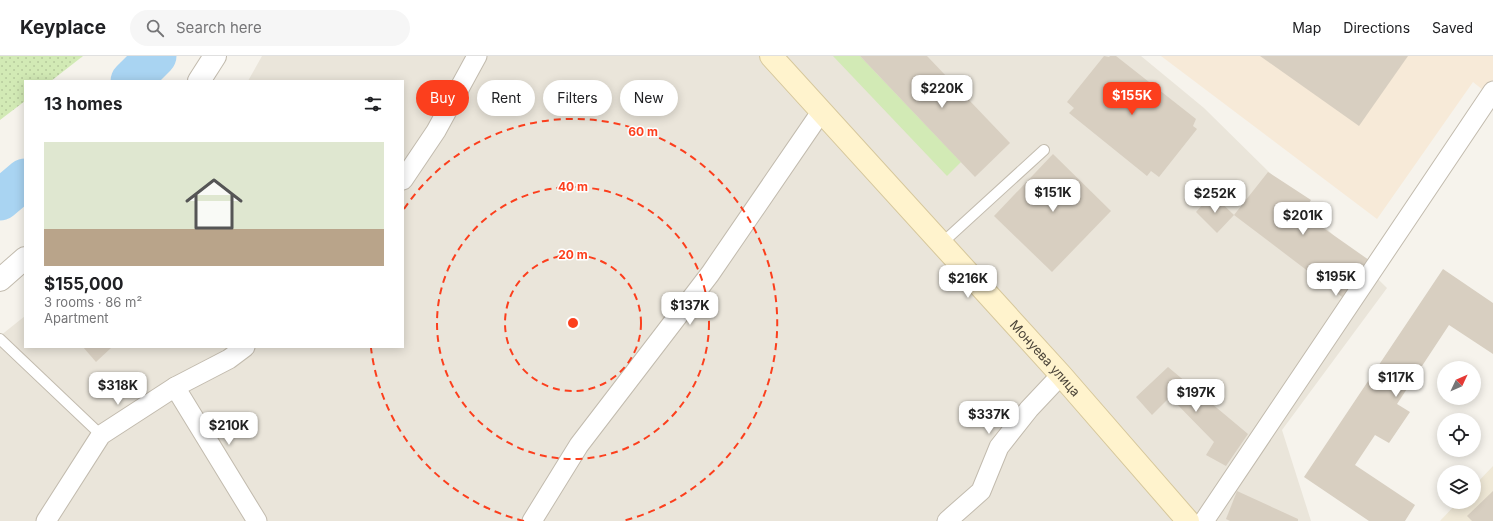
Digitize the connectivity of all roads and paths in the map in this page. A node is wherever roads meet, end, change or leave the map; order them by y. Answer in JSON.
{"nodes":[{"id":1,"x":215,"y":56,"type":"edge"},
{"id":2,"x":476,"y":56,"type":"edge"},
{"id":3,"x":771,"y":56,"type":"edge"},
{"id":4,"x":200,"y":80,"type":"edge"},
{"id":5,"x":1493,"y":91,"type":"edge"},
{"id":6,"x":821,"y":112,"type":"junction"},
{"id":7,"x":1044,"y":150,"type":"dead end"},
{"id":8,"x":404,"y":179,"type":"edge"},
{"id":9,"x":942,"y":244,"type":"junction"},
{"id":10,"x":24,"y":259,"type":"edge"},
{"id":11,"x":0,"y":280,"type":"edge"},
{"id":12,"x":0,"y":339,"type":"edge"},
{"id":13,"x":244,"y":348,"type":"edge"},
{"id":14,"x":1061,"y":375,"type":"junction"},
{"id":15,"x":175,"y":387,"type":"junction"},
{"id":16,"x":101,"y":435,"type":"junction"},
{"id":17,"x":1180,"y":517,"type":"edge"},
{"id":18,"x":46,"y":521,"type":"edge"},
{"id":19,"x":257,"y":521,"type":"edge"},
{"id":20,"x":532,"y":521,"type":"edge"},
{"id":21,"x":947,"y":521,"type":"edge"},
{"id":22,"x":1204,"y":521,"type":"edge"}],
"edges":[{"from":1,"to":4,"type":"street"},
{"from":2,"to":8,"type":"street"},
{"from":3,"to":6,"type":"main road","name":"Монуева улица"},
{"from":5,"to":22,"type":"street"},
{"from":6,"to":9,"type":"main road","name":"Монуева улица"},
{"from":6,"to":20,"type":"street"},
{"from":7,"to":9,"type":"lane"},
{"from":9,"to":14,"type":"main road","name":"Монуева улица"},
{"from":10,"to":11,"type":"street"},
{"from":12,"to":16,"type":"lane"},
{"from":13,"to":15,"type":"street"},
{"from":14,"to":17,"type":"main road","name":"Монуева улица"},
{"from":14,"to":21,"type":"street"},
{"from":15,"to":16,"type":"street"},
{"from":15,"to":19,"type":"street"},
{"from":16,"to":18,"type":"street"}]}
